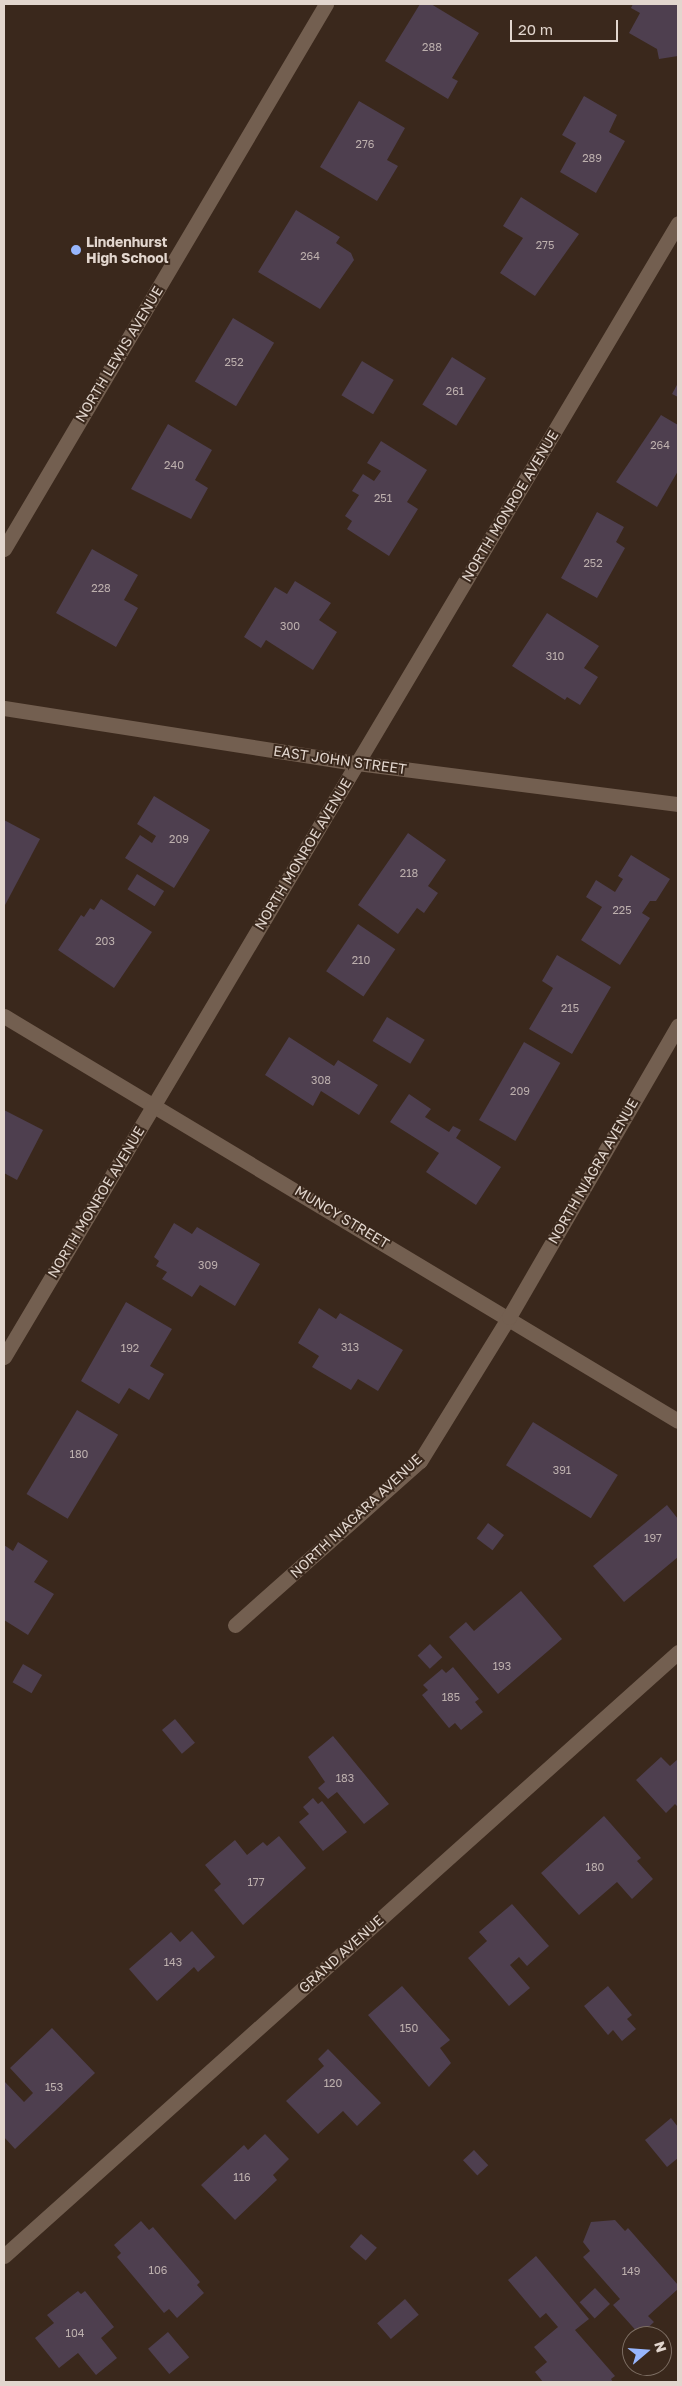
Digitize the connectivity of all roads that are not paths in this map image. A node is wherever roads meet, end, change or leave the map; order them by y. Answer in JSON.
{"nodes":[{"id":1,"x":326,"y":4,"type":"edge"},
{"id":2,"x":678,"y":223,"type":"edge"},
{"id":3,"x":4,"y":549,"type":"edge"},
{"id":4,"x":4,"y":708,"type":"edge"},
{"id":5,"x":357,"y":764,"type":"junction"},
{"id":6,"x":678,"y":804,"type":"edge"},
{"id":7,"x":4,"y":1016,"type":"edge"},
{"id":8,"x":678,"y":1026,"type":"edge"},
{"id":9,"x":154,"y":1104,"type":"junction"},
{"id":10,"x":508,"y":1317,"type":"junction"},
{"id":11,"x":4,"y":1357,"type":"edge"},
{"id":12,"x":678,"y":1421,"type":"edge"},
{"id":13,"x":235,"y":1625,"type":"dead end"},
{"id":14,"x":678,"y":1652,"type":"edge"},
{"id":15,"x":4,"y":2256,"type":"edge"}],
"edges":[{"from":1,"to":3,"type":"street","name":"NORTH LEWIS AVENUE"},
{"from":2,"to":5,"type":"street","name":"NORTH MONROE AVENUE"},
{"from":4,"to":5,"type":"street","name":"EAST JOHN STREET"},
{"from":5,"to":6,"type":"street","name":"EAST JOHN STREET"},
{"from":5,"to":9,"type":"street","name":"NORTH MONROE AVENUE"},
{"from":7,"to":9,"type":"street","name":"MUNCY STREET"},
{"from":8,"to":10,"type":"street","name":"NORTH NIAGRA AVENUE"},
{"from":9,"to":10,"type":"street","name":"MUNCY STREET"},
{"from":9,"to":11,"type":"street","name":"NORTH MONROE AVENUE"},
{"from":10,"to":12,"type":"street","name":"MUNCY STREET"},
{"from":10,"to":13,"type":"street","name":"NORTH NIAGARA AVENUE"},
{"from":14,"to":15,"type":"street","name":"GRAND AVENUE"}]}
